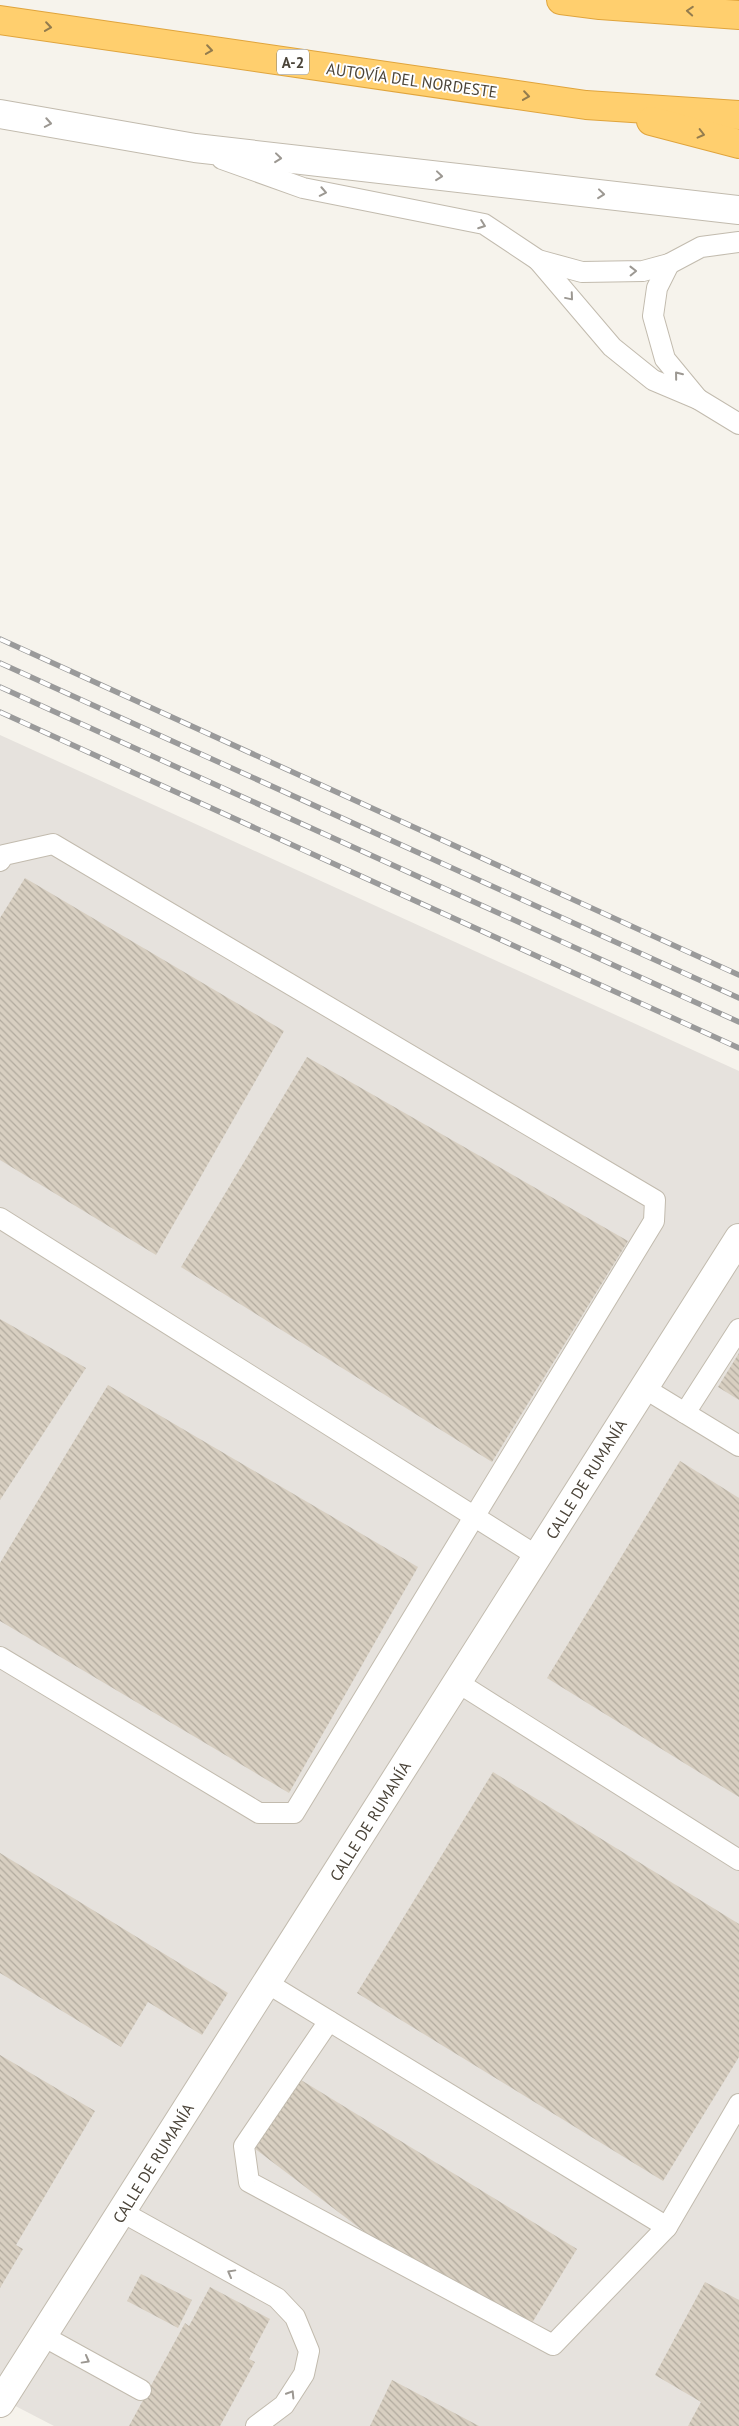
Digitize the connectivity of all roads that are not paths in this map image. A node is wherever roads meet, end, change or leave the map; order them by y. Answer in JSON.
{"nodes":[{"id":1,"x":561,"y":0,"type":"edge"},
{"id":2,"x":739,"y":15,"type":"edge"},
{"id":3,"x":0,"y":20,"type":"edge"},
{"id":4,"x":586,"y":105,"type":"junction"},
{"id":5,"x":0,"y":114,"type":"edge"},
{"id":6,"x":739,"y":114,"type":"edge"},
{"id":7,"x":739,"y":144,"type":"edge"},
{"id":8,"x":195,"y":148,"type":"junction"},
{"id":9,"x":739,"y":210,"type":"edge"},
{"id":10,"x":739,"y":242,"type":"edge"},
{"id":11,"x":538,"y":260,"type":"junction"},
{"id":12,"x":670,"y":264,"type":"junction"},
{"id":13,"x":698,"y":399,"type":"junction"},
{"id":14,"x":739,"y":424,"type":"edge"},
{"id":15,"x":0,"y":862,"type":"edge"},
{"id":16,"x":0,"y":1218,"type":"edge"},
{"id":17,"x":739,"y":1238,"type":"edge"},
{"id":18,"x":739,"y":1329,"type":"edge"},
{"id":19,"x":644,"y":1388,"type":"junction"},
{"id":20,"x":685,"y":1413,"type":"junction"},
{"id":21,"x":739,"y":1446,"type":"edge"},
{"id":22,"x":476,"y":1516,"type":"junction"},
{"id":23,"x":537,"y":1556,"type":"junction"},
{"id":24,"x":0,"y":1657,"type":"edge"},
{"id":25,"x":457,"y":1682,"type":"junction"},
{"id":26,"x":739,"y":1860,"type":"edge"},
{"id":27,"x":267,"y":1983,"type":"junction"},
{"id":28,"x":329,"y":2021,"type":"junction"},
{"id":29,"x":739,"y":2104,"type":"edge"},
{"id":30,"x":122,"y":2212,"type":"junction"},
{"id":31,"x":667,"y":2227,"type":"junction"},
{"id":32,"x":43,"y":2336,"type":"junction"},
{"id":33,"x":141,"y":2390,"type":"dead end"},
{"id":34,"x":0,"y":2403,"type":"edge"},
{"id":35,"x":256,"y":2426,"type":"edge"}],
"edges":[{"from":2,"to":1,"type":"highway","one_way":true},
{"from":3,"to":4,"type":"highway","name":"AUTOVÍA DEL NORDESTE","number":"A-2","one_way":true},
{"from":4,"to":6,"type":"highway","number":"A-2"},
{"from":4,"to":7,"type":"highway","one_way":true},
{"from":5,"to":8,"type":"street","one_way":true},
{"from":8,"to":9,"type":"street","one_way":true},
{"from":8,"to":11,"type":"lane","one_way":true},
{"from":10,"to":12,"type":"lane"},
{"from":11,"to":12,"type":"lane","one_way":true},
{"from":11,"to":13,"type":"lane","one_way":true},
{"from":13,"to":12,"type":"lane","one_way":true},
{"from":13,"to":14,"type":"lane"},
{"from":15,"to":22,"type":"lane"},
{"from":16,"to":22,"type":"lane"},
{"from":17,"to":19,"type":"street","name":"CALLE DE RUMANÍA"},
{"from":18,"to":20,"type":"lane"},
{"from":19,"to":20,"type":"lane"},
{"from":19,"to":23,"type":"street","name":"CALLE DE RUMANÍA"},
{"from":20,"to":21,"type":"lane"},
{"from":22,"to":23,"type":"lane"},
{"from":22,"to":24,"type":"lane"},
{"from":23,"to":25,"type":"street","name":"CALLE DE RUMANÍA"},
{"from":25,"to":26,"type":"lane"},
{"from":25,"to":27,"type":"street","name":"CALLE DE RUMANÍA"},
{"from":27,"to":28,"type":"lane"},
{"from":27,"to":30,"type":"street","name":"CALLE DE RUMANÍA"},
{"from":28,"to":31,"type":"lane"},
{"from":28,"to":31,"type":"lane"},
{"from":29,"to":31,"type":"lane"},
{"from":30,"to":32,"type":"street","name":"CALLE DE RUMANÍA"},
{"from":35,"to":30,"type":"lane","one_way":true},
{"from":32,"to":33,"type":"lane","one_way":true},
{"from":32,"to":34,"type":"street","name":"CALLE DE RUMANÍA"}]}
